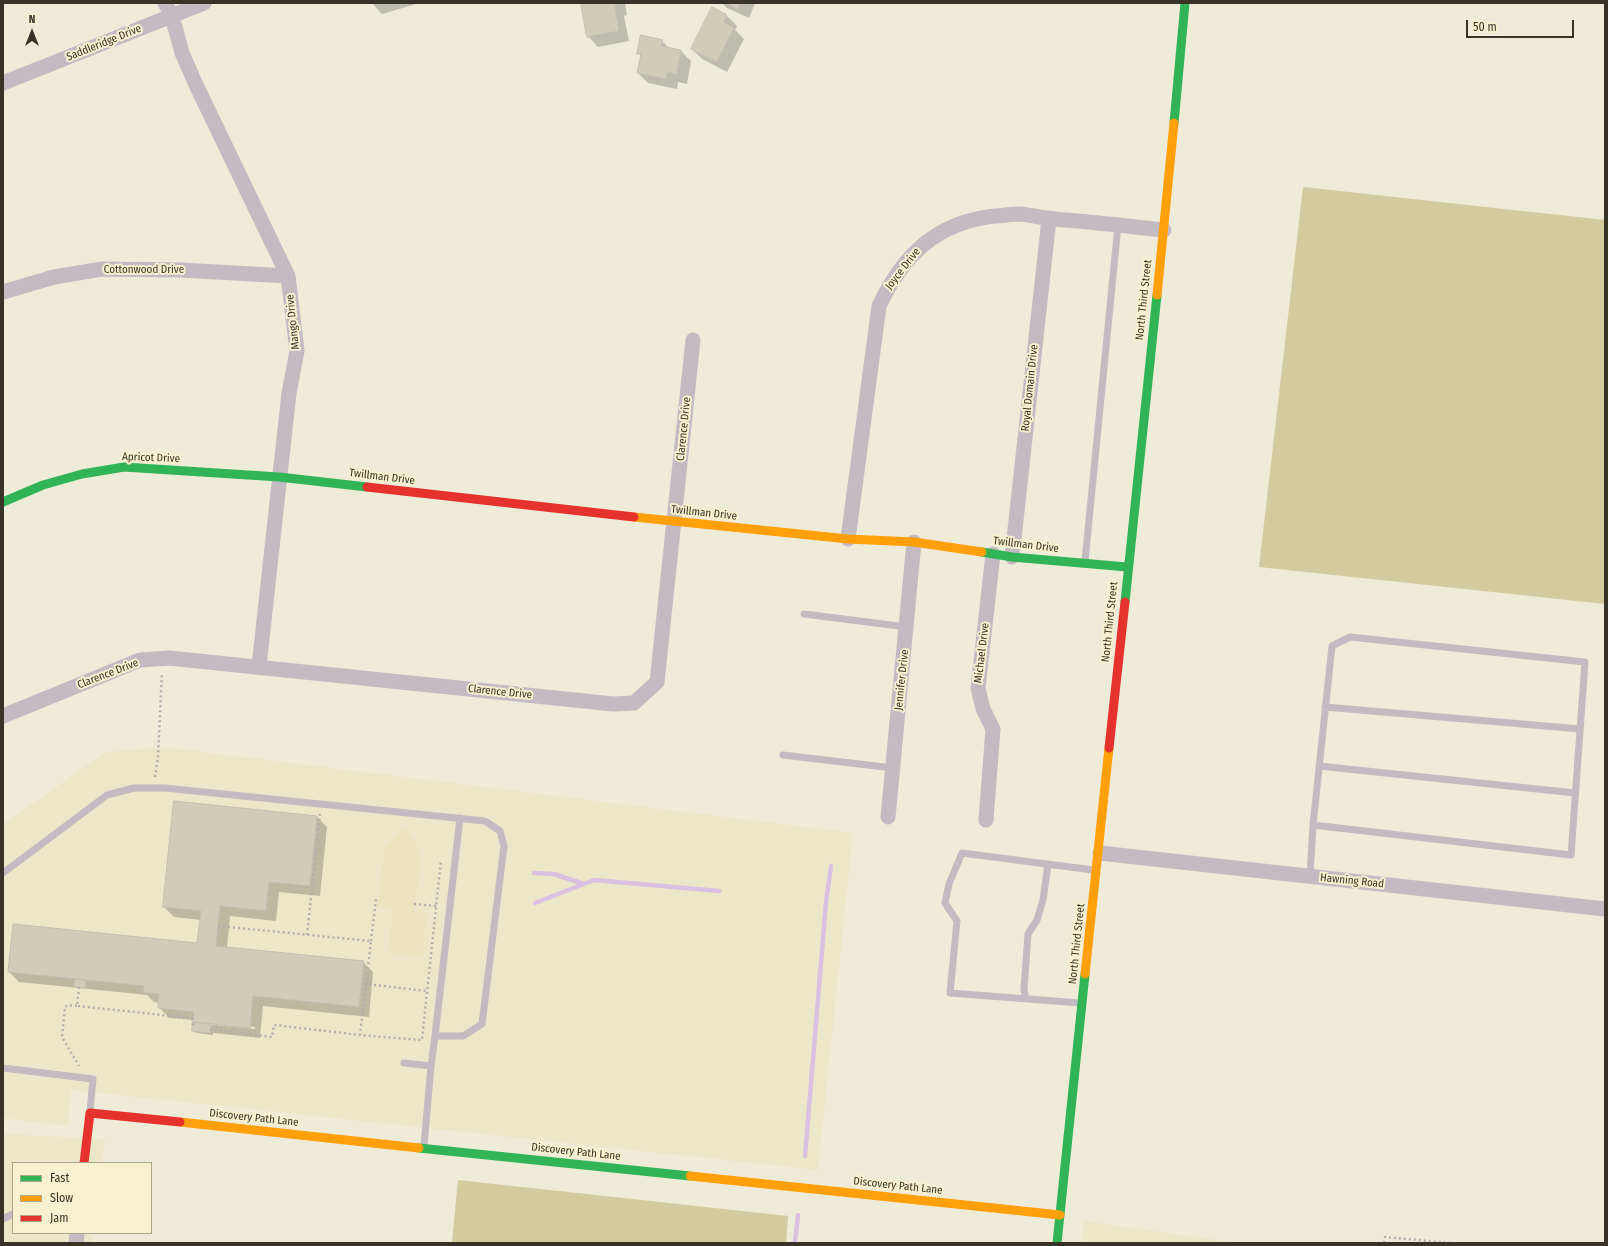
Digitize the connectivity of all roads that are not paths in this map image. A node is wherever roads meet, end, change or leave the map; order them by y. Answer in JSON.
{"nodes":[{"id":1,"x":204,"y":3,"type":"edge"},
{"id":2,"x":1185,"y":3,"type":"edge"},
{"id":3,"x":169,"y":10,"type":"edge"},
{"id":4,"x":3,"y":83,"type":"edge"},
{"id":5,"x":1049,"y":219,"type":"junction"},
{"id":6,"x":1118,"y":225,"type":"junction"},
{"id":7,"x":1164,"y":230,"type":"junction"},
{"id":8,"x":288,"y":276,"type":"junction"},
{"id":9,"x":3,"y":292,"type":"edge"},
{"id":10,"x":693,"y":340,"type":"dead end"},
{"id":11,"x":279,"y":477,"type":"junction"},
{"id":12,"x":3,"y":502,"type":"edge"},
{"id":13,"x":674,"y":522,"type":"junction"},
{"id":14,"x":848,"y":539,"type":"junction"},
{"id":15,"x":914,"y":542,"type":"junction"},
{"id":16,"x":993,"y":554,"type":"junction"},
{"id":17,"x":1012,"y":557,"type":"junction"},
{"id":18,"x":1085,"y":563,"type":"junction"},
{"id":19,"x":1127,"y":567,"type":"junction"},
{"id":20,"x":804,"y":614,"type":"dead end"},
{"id":21,"x":907,"y":627,"type":"junction"},
{"id":22,"x":259,"y":666,"type":"junction"},
{"id":23,"x":1325,"y":707,"type":"junction"},
{"id":24,"x":3,"y":716,"type":"edge"},
{"id":25,"x":1580,"y":729,"type":"junction"},
{"id":26,"x":782,"y":755,"type":"dead end"},
{"id":27,"x":1319,"y":766,"type":"junction"},
{"id":28,"x":893,"y":768,"type":"junction"},
{"id":29,"x":1575,"y":794,"type":"junction"},
{"id":30,"x":888,"y":817,"type":"dead end"},
{"id":31,"x":460,"y":818,"type":"junction"},
{"id":32,"x":986,"y":820,"type":"dead end"},
{"id":33,"x":1313,"y":825,"type":"junction"},
{"id":34,"x":1100,"y":853,"type":"junction"},
{"id":35,"x":1048,"y":864,"type":"junction"},
{"id":36,"x":1098,"y":871,"type":"junction"},
{"id":37,"x":3,"y":873,"type":"edge"},
{"id":38,"x":1310,"y":876,"type":"junction"},
{"id":39,"x":1605,"y":909,"type":"edge"},
{"id":40,"x":1026,"y":999,"type":"junction"},
{"id":41,"x":1083,"y":1004,"type":"junction"},
{"id":42,"x":435,"y":1036,"type":"junction"},
{"id":43,"x":404,"y":1063,"type":"dead end"},
{"id":44,"x":431,"y":1066,"type":"junction"},
{"id":45,"x":3,"y":1068,"type":"edge"},
{"id":46,"x":90,"y":1113,"type":"junction"},
{"id":47,"x":424,"y":1148,"type":"junction"},
{"id":48,"x":84,"y":1162,"type":"edge"},
{"id":49,"x":12,"y":1214,"type":"edge"},
{"id":50,"x":1060,"y":1215,"type":"junction"},
{"id":51,"x":3,"y":1219,"type":"edge"},
{"id":52,"x":1057,"y":1243,"type":"edge"}],
"edges":[{"from":1,"to":3,"type":"street","name":"Saddleridge Drive"},
{"from":2,"to":7,"type":"street","name":"North Third Street"},
{"from":3,"to":4,"type":"street","name":"Saddleridge Drive"},
{"from":3,"to":8,"type":"street","name":"Mango Drive"},
{"from":5,"to":6,"type":"street","name":"Joyce Drive"},
{"from":5,"to":14,"type":"street","name":"Joyce Drive"},
{"from":5,"to":17,"type":"street","name":"Royal Domain Drive"},
{"from":6,"to":7,"type":"street","name":"Joyce Drive"},
{"from":6,"to":18,"type":"lane"},
{"from":7,"to":19,"type":"street","name":"North Third Street"},
{"from":8,"to":9,"type":"street","name":"Cottonwood Drive"},
{"from":8,"to":11,"type":"street","name":"Mango Drive"},
{"from":10,"to":13,"type":"street","name":"Clarence Drive"},
{"from":11,"to":12,"type":"street","name":"Apricot Drive"},
{"from":11,"to":13,"type":"street","name":"Twillman Drive"},
{"from":11,"to":22,"type":"street","name":"Mango Drive"},
{"from":13,"to":14,"type":"street","name":"Twillman Drive"},
{"from":13,"to":22,"type":"street","name":"Clarence Drive"},
{"from":14,"to":15,"type":"street","name":"Twillman Drive"},
{"from":15,"to":16,"type":"street","name":"Twillman Drive"},
{"from":15,"to":21,"type":"street","name":"Jennifer Drive"},
{"from":16,"to":17,"type":"street","name":"Twillman Drive"},
{"from":16,"to":32,"type":"street","name":"Michael Drive"},
{"from":17,"to":18,"type":"street","name":"Twillman Drive"},
{"from":18,"to":19,"type":"street","name":"Twillman Drive"},
{"from":19,"to":34,"type":"street","name":"North Third Street"},
{"from":20,"to":21,"type":"lane"},
{"from":21,"to":28,"type":"street","name":"Jennifer Drive"},
{"from":22,"to":24,"type":"street","name":"Clarence Drive"},
{"from":23,"to":25,"type":"lane"},
{"from":23,"to":25,"type":"lane"},
{"from":23,"to":27,"type":"lane"},
{"from":25,"to":29,"type":"lane"},
{"from":26,"to":28,"type":"lane"},
{"from":27,"to":29,"type":"lane"},
{"from":27,"to":33,"type":"lane"},
{"from":28,"to":30,"type":"street","name":"Jennifer Drive"},
{"from":29,"to":33,"type":"lane"},
{"from":31,"to":37,"type":"lane"},
{"from":31,"to":42,"type":"lane"},
{"from":31,"to":42,"type":"lane"},
{"from":33,"to":38,"type":"lane"},
{"from":34,"to":36,"type":"street","name":"North Third Street"},
{"from":34,"to":38,"type":"street","name":"Hawning Road"},
{"from":35,"to":36,"type":"lane"},
{"from":35,"to":40,"type":"lane"},
{"from":35,"to":40,"type":"lane"},
{"from":36,"to":41,"type":"street","name":"North Third Street"},
{"from":38,"to":39,"type":"street","name":"Hawning Road"},
{"from":40,"to":41,"type":"lane"},
{"from":41,"to":50,"type":"street","name":"North Third Street"},
{"from":42,"to":44,"type":"lane"},
{"from":43,"to":44,"type":"lane"},
{"from":44,"to":47,"type":"lane"},
{"from":45,"to":46,"type":"lane"},
{"from":46,"to":47,"type":"street","name":"Discovery Path Lane"},
{"from":46,"to":48,"type":"street"},
{"from":47,"to":50,"type":"street","name":"Discovery Path Lane"},
{"from":49,"to":51,"type":"lane"},
{"from":50,"to":52,"type":"street","name":"North Third Street"}]}
